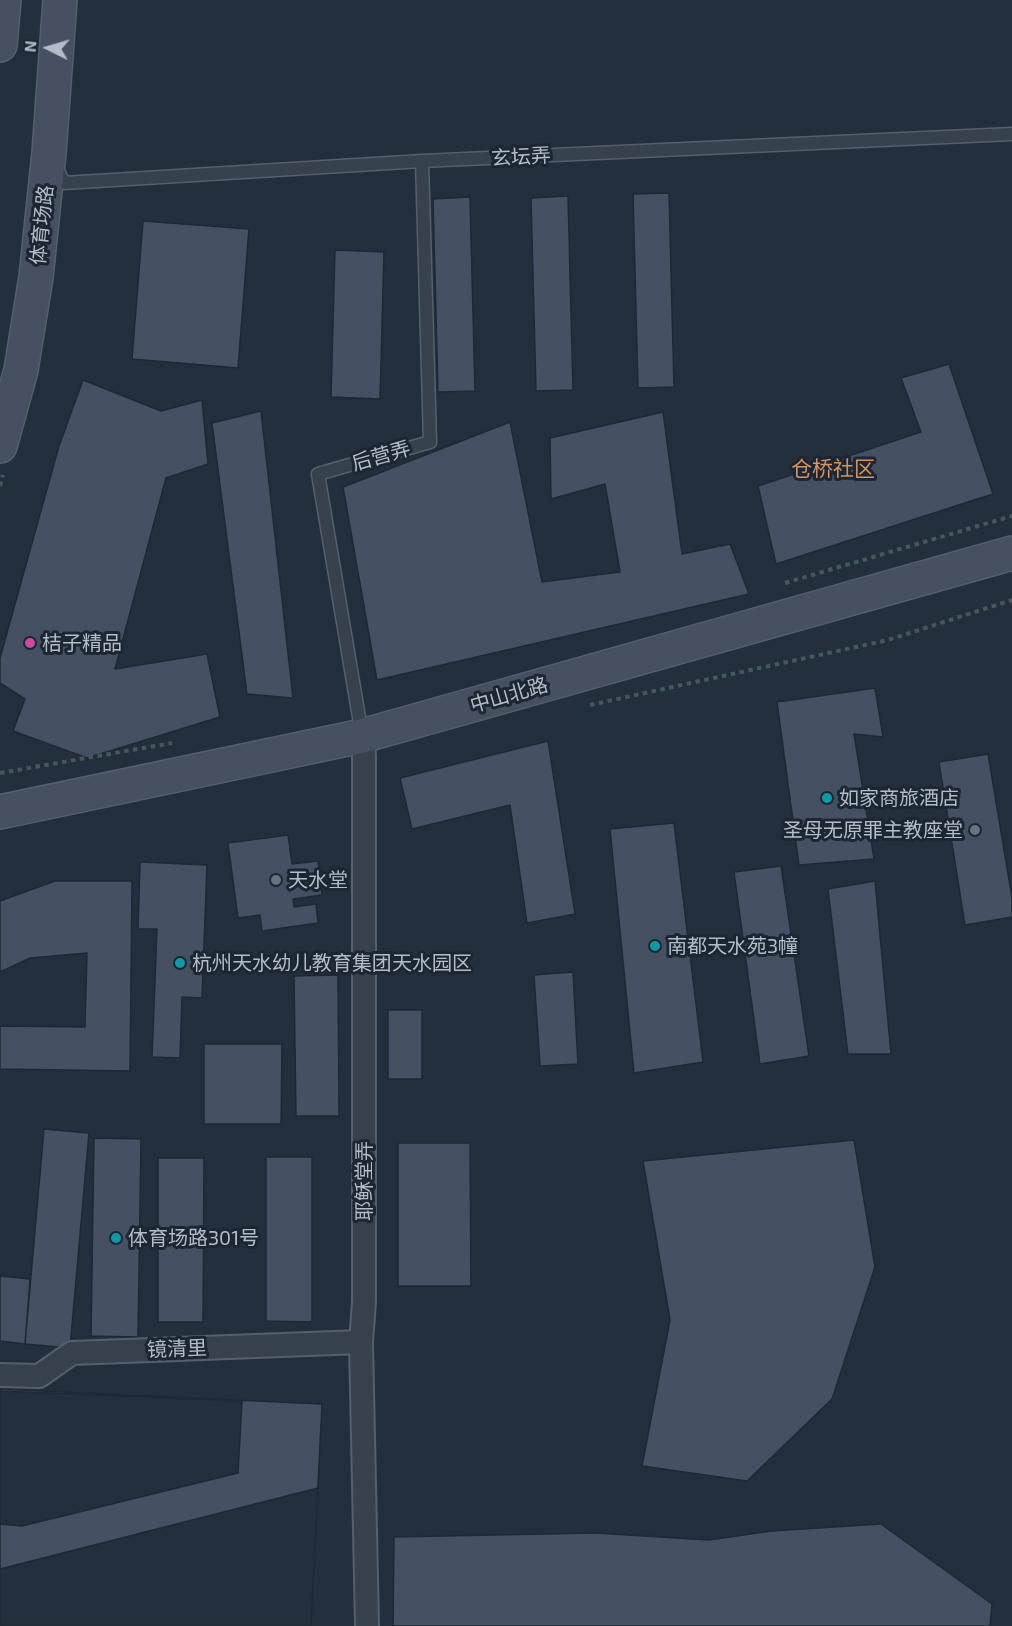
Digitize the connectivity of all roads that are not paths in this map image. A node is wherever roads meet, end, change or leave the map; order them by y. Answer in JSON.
{"nodes":[{"id":1,"x":4,"y":0,"type":"edge"},
{"id":2,"x":60,"y":0,"type":"edge"},
{"id":3,"x":0,"y":45,"type":"edge"},
{"id":4,"x":1012,"y":134,"type":"edge"},
{"id":5,"x":49,"y":153,"type":"junction"},
{"id":6,"x":422,"y":161,"type":"junction"},
{"id":7,"x":0,"y":446,"type":"edge"},
{"id":8,"x":1012,"y":553,"type":"edge"},
{"id":9,"x":362,"y":736,"type":"junction"},
{"id":10,"x":0,"y":812,"type":"edge"},
{"id":11,"x":361,"y":1342,"type":"junction"},
{"id":12,"x":0,"y":1375,"type":"edge"},
{"id":13,"x":367,"y":1626,"type":"edge"}],
"edges":[{"from":1,"to":3,"type":"main road"},
{"from":2,"to":5,"type":"main road","name":"体育场路"},
{"from":4,"to":6,"type":"lane","name":"玄坛弄"},
{"from":5,"to":6,"type":"lane","name":"玄坛弄"},
{"from":5,"to":7,"type":"main road","name":"体育场路"},
{"from":6,"to":9,"type":"lane","name":"后营弄"},
{"from":8,"to":9,"type":"main road","name":"中山北路"},
{"from":9,"to":10,"type":"main road","name":"中山北路"},
{"from":9,"to":11,"type":"street","name":"耶稣堂弄"},
{"from":11,"to":12,"type":"street","name":"镜清里"},
{"from":11,"to":13,"type":"street","name":"耶稣堂弄"}]}
